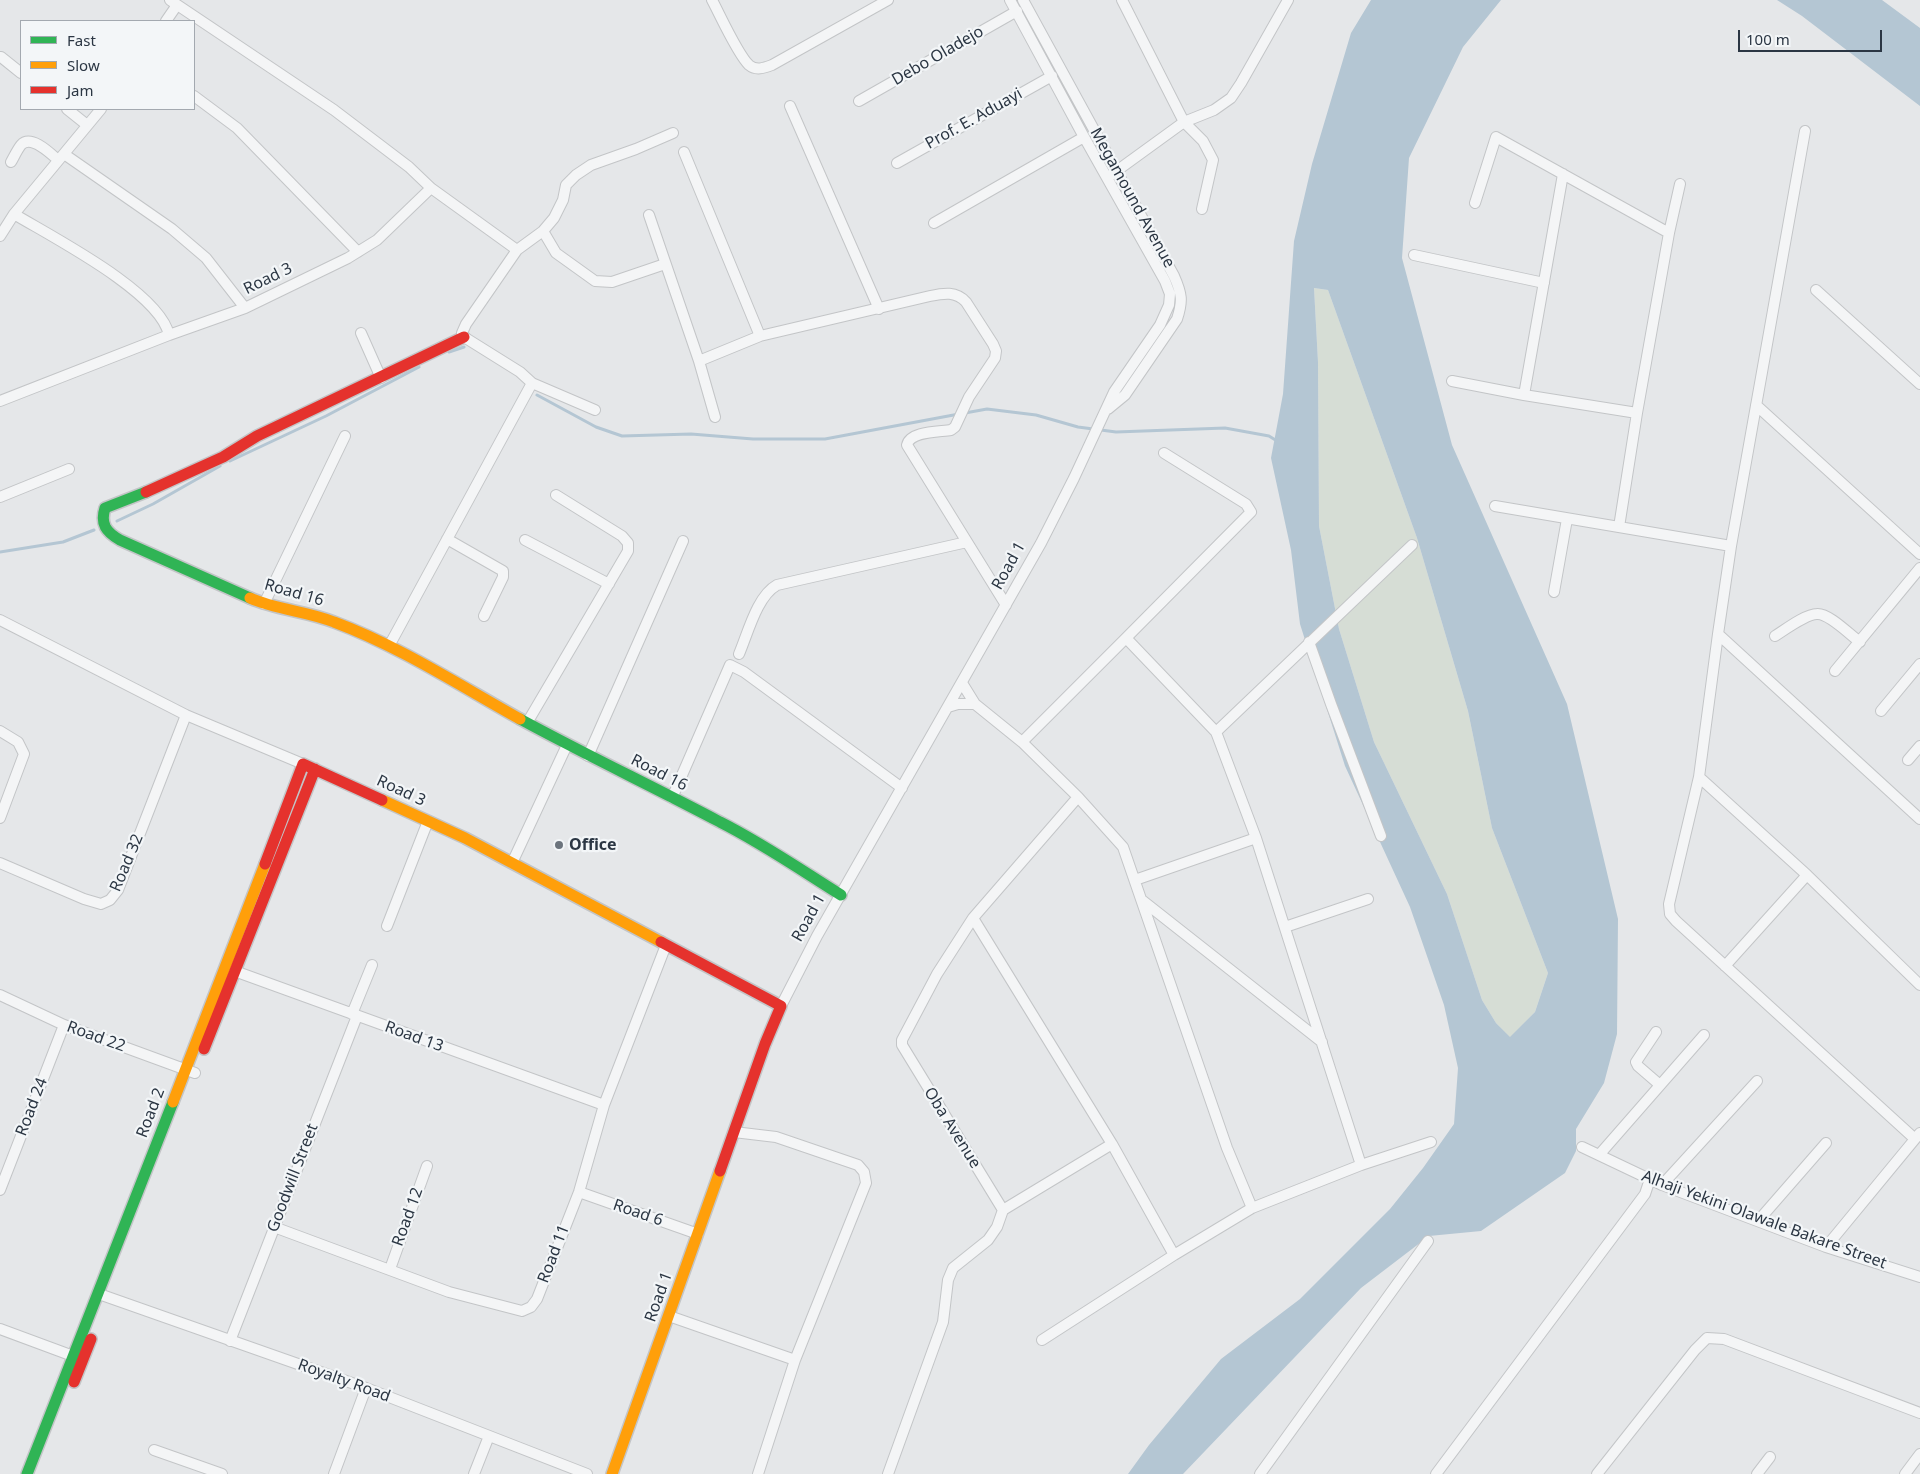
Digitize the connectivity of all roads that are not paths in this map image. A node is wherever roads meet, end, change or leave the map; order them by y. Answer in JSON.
{"nodes":[{"id":1,"x":712,"y":0,"type":"edge"},
{"id":2,"x":888,"y":0,"type":"edge"},
{"id":3,"x":1010,"y":0,"type":"edge"},
{"id":4,"x":1023,"y":0,"type":"edge"},
{"id":5,"x":1122,"y":0,"type":"edge"},
{"id":6,"x":1288,"y":0,"type":"edge"},
{"id":7,"x":173,"y":2,"type":"edge"},
{"id":8,"x":1017,"y":11,"type":"junction"},
{"id":9,"x":166,"y":20,"type":"edge"},
{"id":10,"x":1,"y":57,"type":"edge"},
{"id":11,"x":20,"y":72,"type":"edge"},
{"id":12,"x":1052,"y":76,"type":"junction"},
{"id":13,"x":195,"y":97,"type":"edge"},
{"id":14,"x":859,"y":101,"type":"dead end"},
{"id":15,"x":790,"y":106,"type":"dead end"},
{"id":16,"x":67,"y":110,"type":"edge"},
{"id":17,"x":100,"y":110,"type":"edge"},
{"id":18,"x":1184,"y":122,"type":"junction"},
{"id":19,"x":87,"y":125,"type":"junction"},
{"id":20,"x":1806,"y":130,"type":"dead end"},
{"id":21,"x":673,"y":133,"type":"dead end"},
{"id":22,"x":1084,"y":137,"type":"junction"},
{"id":23,"x":684,"y":152,"type":"dead end"},
{"id":24,"x":61,"y":157,"type":"junction"},
{"id":25,"x":11,"y":162,"type":"dead end"},
{"id":26,"x":897,"y":163,"type":"dead end"},
{"id":27,"x":1117,"y":171,"type":"junction"},
{"id":28,"x":1563,"y":174,"type":"junction"},
{"id":29,"x":1107,"y":178,"type":"junction"},
{"id":30,"x":1680,"y":184,"type":"dead end"},
{"id":31,"x":431,"y":188,"type":"junction"},
{"id":32,"x":1475,"y":203,"type":"dead end"},
{"id":33,"x":1202,"y":209,"type":"dead end"},
{"id":34,"x":14,"y":214,"type":"junction"},
{"id":35,"x":649,"y":215,"type":"dead end"},
{"id":36,"x":934,"y":223,"type":"dead end"},
{"id":37,"x":543,"y":231,"type":"junction"},
{"id":38,"x":1669,"y":233,"type":"junction"},
{"id":39,"x":0,"y":236,"type":"edge"},
{"id":40,"x":517,"y":250,"type":"junction"},
{"id":41,"x":358,"y":252,"type":"junction"},
{"id":42,"x":1414,"y":255,"type":"dead end"},
{"id":43,"x":665,"y":264,"type":"junction"},
{"id":44,"x":1544,"y":283,"type":"junction"},
{"id":45,"x":1816,"y":290,"type":"dead end"},
{"id":46,"x":245,"y":308,"type":"junction"},
{"id":47,"x":879,"y":309,"type":"junction"},
{"id":48,"x":361,"y":333,"type":"dead end"},
{"id":49,"x":169,"y":335,"type":"junction"},
{"id":50,"x":760,"y":336,"type":"junction"},
{"id":51,"x":464,"y":338,"type":"junction"},
{"id":52,"x":699,"y":361,"type":"junction"},
{"id":53,"x":381,"y":378,"type":"junction"},
{"id":54,"x":1452,"y":381,"type":"dead end"},
{"id":55,"x":532,"y":383,"type":"junction"},
{"id":56,"x":1920,"y":384,"type":"edge"},
{"id":57,"x":1114,"y":392,"type":"joint"},
{"id":58,"x":1124,"y":395,"type":"joint"},
{"id":59,"x":1524,"y":395,"type":"junction"},
{"id":60,"x":0,"y":401,"type":"edge"},
{"id":61,"x":1756,"y":406,"type":"junction"},
{"id":62,"x":595,"y":410,"type":"dead end"},
{"id":63,"x":1637,"y":413,"type":"junction"},
{"id":64,"x":1104,"y":415,"type":"junction"},
{"id":65,"x":715,"y":418,"type":"dead end"},
{"id":66,"x":345,"y":436,"type":"dead end"},
{"id":67,"x":1164,"y":453,"type":"dead end"},
{"id":68,"x":69,"y":469,"type":"dead end"},
{"id":69,"x":556,"y":495,"type":"dead end"},
{"id":70,"x":0,"y":497,"type":"edge"},
{"id":71,"x":1495,"y":506,"type":"dead end"},
{"id":72,"x":1567,"y":518,"type":"junction"},
{"id":73,"x":1619,"y":527,"type":"junction"},
{"id":74,"x":447,"y":539,"type":"junction"},
{"id":75,"x":525,"y":540,"type":"dead end"},
{"id":76,"x":683,"y":541,"type":"dead end"},
{"id":77,"x":967,"y":542,"type":"junction"},
{"id":78,"x":1412,"y":546,"type":"dead end"},
{"id":79,"x":1731,"y":546,"type":"junction"},
{"id":80,"x":1920,"y":554,"type":"edge"},
{"id":81,"x":1920,"y":568,"type":"edge"},
{"id":82,"x":609,"y":584,"type":"junction"},
{"id":83,"x":1554,"y":592,"type":"dead end"},
{"id":84,"x":264,"y":604,"type":"junction"},
{"id":85,"x":1006,"y":605,"type":"junction"},
{"id":86,"x":484,"y":616,"type":"dead end"},
{"id":87,"x":0,"y":620,"type":"edge"},
{"id":88,"x":1718,"y":634,"type":"junction"},
{"id":89,"x":1776,"y":636,"type":"dead end"},
{"id":90,"x":1126,"y":638,"type":"junction"},
{"id":91,"x":1309,"y":642,"type":"junction"},
{"id":92,"x":1860,"y":642,"type":"junction"},
{"id":93,"x":389,"y":646,"type":"junction"},
{"id":94,"x":739,"y":654,"type":"dead end"},
{"id":95,"x":1920,"y":664,"type":"edge"},
{"id":96,"x":1835,"y":671,"type":"dead end"},
{"id":97,"x":962,"y":683,"type":"junction"},
{"id":98,"x":975,"y":704,"type":"junction"},
{"id":99,"x":948,"y":707,"type":"junction"},
{"id":100,"x":1881,"y":711,"type":"dead end"},
{"id":101,"x":186,"y":715,"type":"junction"},
{"id":102,"x":527,"y":722,"type":"junction"},
{"id":103,"x":0,"y":731,"type":"edge"},
{"id":104,"x":1216,"y":732,"type":"junction"},
{"id":105,"x":1022,"y":742,"type":"junction"},
{"id":106,"x":567,"y":745,"type":"junction"},
{"id":107,"x":1920,"y":746,"type":"edge"},
{"id":108,"x":588,"y":756,"type":"junction"},
{"id":109,"x":1908,"y":760,"type":"dead end"},
{"id":110,"x":303,"y":764,"type":"junction"},
{"id":111,"x":315,"y":769,"type":"junction"},
{"id":112,"x":1699,"y":778,"type":"junction"},
{"id":113,"x":902,"y":788,"type":"junction"},
{"id":114,"x":1078,"y":797,"type":"junction"},
{"id":115,"x":672,"y":798,"type":"junction"},
{"id":116,"x":0,"y":818,"type":"edge"},
{"id":117,"x":1920,"y":819,"type":"edge"},
{"id":118,"x":428,"y":821,"type":"junction"},
{"id":119,"x":1382,"y":836,"type":"dead end"},
{"id":120,"x":1256,"y":838,"type":"junction"},
{"id":121,"x":0,"y":863,"type":"edge"},
{"id":122,"x":512,"y":863,"type":"junction"},
{"id":123,"x":1807,"y":876,"type":"junction"},
{"id":124,"x":1135,"y":880,"type":"junction"},
{"id":125,"x":841,"y":895,"type":"junction"},
{"id":126,"x":1368,"y":899,"type":"dead end"},
{"id":127,"x":1143,"y":901,"type":"junction"},
{"id":128,"x":973,"y":918,"type":"junction"},
{"id":129,"x":387,"y":926,"type":"dead end"},
{"id":130,"x":1285,"y":927,"type":"junction"},
{"id":131,"x":666,"y":944,"type":"junction"},
{"id":132,"x":372,"y":965,"type":"dead end"},
{"id":133,"x":1725,"y":966,"type":"junction"},
{"id":134,"x":230,"y":969,"type":"junction"},
{"id":135,"x":1920,"y":985,"type":"edge"},
{"id":136,"x":0,"y":995,"type":"edge"},
{"id":137,"x":781,"y":1006,"type":"junction"},
{"id":138,"x":355,"y":1015,"type":"junction"},
{"id":139,"x":64,"y":1025,"type":"junction"},
{"id":140,"x":1656,"y":1032,"type":"dead end"},
{"id":141,"x":1704,"y":1035,"type":"dead end"},
{"id":142,"x":1322,"y":1042,"type":"junction"},
{"id":143,"x":190,"y":1071,"type":"junction"},
{"id":144,"x":1757,"y":1081,"type":"dead end"},
{"id":145,"x":1660,"y":1085,"type":"junction"},
{"id":146,"x":604,"y":1105,"type":"junction"},
{"id":147,"x":734,"y":1132,"type":"junction"},
{"id":148,"x":1917,"y":1136,"type":"edge"},
{"id":149,"x":1431,"y":1142,"type":"dead end"},
{"id":150,"x":1826,"y":1143,"type":"dead end"},
{"id":151,"x":1112,"y":1144,"type":"junction"},
{"id":152,"x":1582,"y":1146,"type":"dead end"},
{"id":153,"x":1599,"y":1155,"type":"junction"},
{"id":154,"x":1362,"y":1165,"type":"junction"},
{"id":155,"x":427,"y":1166,"type":"dead end"},
{"id":156,"x":1650,"y":1179,"type":"junction"},
{"id":157,"x":1662,"y":1185,"type":"junction"},
{"id":158,"x":0,"y":1190,"type":"edge"},
{"id":159,"x":578,"y":1192,"type":"junction"},
{"id":160,"x":1252,"y":1208,"type":"junction"},
{"id":161,"x":1003,"y":1210,"type":"junction"},
{"id":162,"x":1758,"y":1221,"type":"junction"},
{"id":163,"x":274,"y":1227,"type":"junction"},
{"id":164,"x":698,"y":1234,"type":"junction"},
{"id":165,"x":1428,"y":1241,"type":"dead end"},
{"id":166,"x":1826,"y":1247,"type":"junction"},
{"id":167,"x":1174,"y":1255,"type":"junction"},
{"id":168,"x":390,"y":1269,"type":"junction"},
{"id":169,"x":1919,"y":1275,"type":"edge"},
{"id":170,"x":103,"y":1296,"type":"junction"},
{"id":171,"x":669,"y":1316,"type":"junction"},
{"id":172,"x":0,"y":1328,"type":"edge"},
{"id":173,"x":1042,"y":1340,"type":"dead end"},
{"id":174,"x":230,"y":1341,"type":"junction"},
{"id":175,"x":73,"y":1356,"type":"junction"},
{"id":176,"x":795,"y":1360,"type":"junction"},
{"id":177,"x":366,"y":1388,"type":"junction"},
{"id":178,"x":1920,"y":1413,"type":"edge"},
{"id":179,"x":489,"y":1436,"type":"junction"},
{"id":180,"x":154,"y":1450,"type":"dead end"},
{"id":181,"x":1920,"y":1454,"type":"edge"},
{"id":182,"x":1770,"y":1457,"type":"dead end"},
{"id":183,"x":27,"y":1474,"type":"edge"},
{"id":184,"x":37,"y":1474,"type":"edge"},
{"id":185,"x":222,"y":1474,"type":"edge"},
{"id":186,"x":334,"y":1474,"type":"edge"},
{"id":187,"x":474,"y":1474,"type":"edge"},
{"id":188,"x":587,"y":1474,"type":"edge"},
{"id":189,"x":612,"y":1474,"type":"edge"},
{"id":190,"x":758,"y":1474,"type":"edge"},
{"id":191,"x":888,"y":1474,"type":"edge"},
{"id":192,"x":1260,"y":1474,"type":"edge"},
{"id":193,"x":1436,"y":1474,"type":"edge"},
{"id":194,"x":1597,"y":1474,"type":"edge"},
{"id":195,"x":1757,"y":1474,"type":"edge"},
{"id":196,"x":1906,"y":1474,"type":"edge"}],
"edges":[{"from":1,"to":2,"type":"street"},
{"from":3,"to":8,"type":"street","name":"Megamound Avenue"},
{"from":4,"to":27,"type":"street","name":"Megamound Avenue"},
{"from":5,"to":18,"type":"street"},
{"from":6,"to":18,"type":"street"},
{"from":7,"to":9,"type":"street"},
{"from":7,"to":31,"type":"street"},
{"from":8,"to":12,"type":"street","name":"Megamound Avenue"},
{"from":8,"to":14,"type":"street","name":"Debo Oladejo"},
{"from":10,"to":11,"type":"street"},
{"from":12,"to":22,"type":"street","name":"Megamound Avenue"},
{"from":12,"to":26,"type":"street","name":"Prof. E. Aduayi"},
{"from":13,"to":41,"type":"street"},
{"from":15,"to":47,"type":"street"},
{"from":16,"to":19,"type":"street"},
{"from":17,"to":19,"type":"street"},
{"from":18,"to":27,"type":"street"},
{"from":18,"to":33,"type":"street"},
{"from":19,"to":24,"type":"street"},
{"from":20,"to":61,"type":"street"},
{"from":21,"to":37,"type":"street"},
{"from":22,"to":29,"type":"street","name":"Megamound Avenue"},
{"from":22,"to":36,"type":"street"},
{"from":23,"to":50,"type":"street"},
{"from":24,"to":25,"type":"street"},
{"from":24,"to":34,"type":"street"},
{"from":24,"to":46,"type":"street"},
{"from":27,"to":29,"type":"street"},
{"from":27,"to":58,"type":"street","name":"Megamound Avenue"},
{"from":28,"to":32,"type":"street"},
{"from":28,"to":38,"type":"street"},
{"from":28,"to":44,"type":"street"},
{"from":29,"to":57,"type":"street","name":"Megamound Avenue"},
{"from":30,"to":38,"type":"street"},
{"from":31,"to":40,"type":"street"},
{"from":31,"to":41,"type":"street","name":"Road 3"},
{"from":34,"to":39,"type":"street"},
{"from":34,"to":49,"type":"street"},
{"from":35,"to":43,"type":"street"},
{"from":37,"to":40,"type":"street"},
{"from":37,"to":43,"type":"street"},
{"from":38,"to":63,"type":"street"},
{"from":40,"to":51,"type":"street"},
{"from":41,"to":46,"type":"street","name":"Road 3"},
{"from":42,"to":44,"type":"street"},
{"from":43,"to":52,"type":"street"},
{"from":44,"to":59,"type":"street"},
{"from":45,"to":56,"type":"street"},
{"from":46,"to":49,"type":"street","name":"Road 3"},
{"from":47,"to":50,"type":"street"},
{"from":47,"to":77,"type":"street"},
{"from":48,"to":53,"type":"street"},
{"from":49,"to":60,"type":"street","name":"Road 3"},
{"from":50,"to":52,"type":"street"},
{"from":51,"to":53,"type":"street","name":"Road 16"},
{"from":51,"to":55,"type":"street"},
{"from":52,"to":65,"type":"street"},
{"from":53,"to":84,"type":"street","name":"Road 16"},
{"from":54,"to":59,"type":"street"},
{"from":55,"to":62,"type":"street"},
{"from":55,"to":74,"type":"street"},
{"from":57,"to":64,"type":"street","name":"Road 1"},
{"from":58,"to":64,"type":"street","name":"Road 1"},
{"from":59,"to":63,"type":"street"},
{"from":61,"to":79,"type":"street"},
{"from":61,"to":80,"type":"street"},
{"from":63,"to":73,"type":"street"},
{"from":64,"to":85,"type":"street","name":"Road 1"},
{"from":66,"to":84,"type":"street"},
{"from":67,"to":90,"type":"street"},
{"from":68,"to":70,"type":"street"},
{"from":69,"to":82,"type":"street"},
{"from":71,"to":72,"type":"street"},
{"from":72,"to":73,"type":"street"},
{"from":72,"to":83,"type":"street"},
{"from":73,"to":79,"type":"street"},
{"from":74,"to":86,"type":"street"},
{"from":74,"to":93,"type":"street"},
{"from":75,"to":82,"type":"street"},
{"from":76,"to":108,"type":"street"},
{"from":77,"to":85,"type":"street"},
{"from":77,"to":94,"type":"street"},
{"from":78,"to":91,"type":"street"},
{"from":79,"to":88,"type":"street"},
{"from":81,"to":92,"type":"street"},
{"from":82,"to":102,"type":"street"},
{"from":84,"to":93,"type":"street","name":"Road 16"},
{"from":85,"to":97,"type":"street","name":"Road 1"},
{"from":87,"to":101,"type":"street","name":"Road 3"},
{"from":88,"to":112,"type":"street"},
{"from":88,"to":117,"type":"street"},
{"from":89,"to":92,"type":"street"},
{"from":90,"to":104,"type":"street"},
{"from":90,"to":105,"type":"street"},
{"from":91,"to":104,"type":"street"},
{"from":91,"to":119,"type":"street"},
{"from":92,"to":96,"type":"street"},
{"from":93,"to":102,"type":"street","name":"Road 16"},
{"from":95,"to":100,"type":"street"},
{"from":97,"to":98,"type":"street"},
{"from":97,"to":99,"type":"street","name":"Road 1"},
{"from":98,"to":99,"type":"street"},
{"from":98,"to":105,"type":"street"},
{"from":99,"to":113,"type":"street","name":"Road 1"},
{"from":101,"to":110,"type":"street","name":"Road 3"},
{"from":101,"to":121,"type":"street","name":"Road 32"},
{"from":102,"to":106,"type":"street","name":"Road 16"},
{"from":103,"to":116,"type":"street"},
{"from":104,"to":120,"type":"street"},
{"from":105,"to":114,"type":"street"},
{"from":106,"to":108,"type":"street","name":"Road 16"},
{"from":106,"to":122,"type":"street"},
{"from":107,"to":109,"type":"street"},
{"from":108,"to":115,"type":"street","name":"Road 16"},
{"from":110,"to":111,"type":"street","name":"Road 3"},
{"from":110,"to":134,"type":"street","name":"Road 2"},
{"from":111,"to":118,"type":"street","name":"Road 3"},
{"from":111,"to":134,"type":"street","name":"Road 2"},
{"from":112,"to":123,"type":"street"},
{"from":112,"to":133,"type":"street"},
{"from":113,"to":115,"type":"street"},
{"from":113,"to":125,"type":"street","name":"Road 1"},
{"from":114,"to":124,"type":"street"},
{"from":114,"to":128,"type":"street"},
{"from":115,"to":125,"type":"street","name":"Road 16"},
{"from":118,"to":122,"type":"street","name":"Road 3"},
{"from":118,"to":129,"type":"street"},
{"from":120,"to":124,"type":"street"},
{"from":120,"to":130,"type":"street"},
{"from":122,"to":131,"type":"street","name":"Road 3"},
{"from":123,"to":133,"type":"street"},
{"from":123,"to":135,"type":"street"},
{"from":124,"to":127,"type":"street"},
{"from":125,"to":137,"type":"street","name":"Road 1"},
{"from":126,"to":130,"type":"street"},
{"from":127,"to":142,"type":"street"},
{"from":127,"to":160,"type":"street"},
{"from":128,"to":151,"type":"street"},
{"from":128,"to":161,"type":"street","name":"Oba Avenue"},
{"from":130,"to":142,"type":"street"},
{"from":131,"to":137,"type":"street","name":"Road 3"},
{"from":131,"to":146,"type":"street","name":"Road 11"},
{"from":132,"to":138,"type":"street","name":"Goodwill Street"},
{"from":133,"to":148,"type":"street"},
{"from":134,"to":138,"type":"street","name":"Road 13"},
{"from":134,"to":143,"type":"street","name":"Road 2"},
{"from":136,"to":139,"type":"street","name":"Road 22"},
{"from":137,"to":147,"type":"street","name":"Road 1"},
{"from":138,"to":146,"type":"street","name":"Road 13"},
{"from":138,"to":163,"type":"street","name":"Goodwill Street"},
{"from":139,"to":143,"type":"street","name":"Road 22"},
{"from":139,"to":158,"type":"street","name":"Road 24"},
{"from":140,"to":145,"type":"street"},
{"from":141,"to":145,"type":"street"},
{"from":142,"to":154,"type":"street"},
{"from":143,"to":170,"type":"street","name":"Road 2"},
{"from":144,"to":157,"type":"street"},
{"from":145,"to":153,"type":"street"},
{"from":146,"to":159,"type":"street","name":"Road 11"},
{"from":147,"to":164,"type":"street","name":"Road 1"},
{"from":147,"to":176,"type":"street"},
{"from":148,"to":166,"type":"street"},
{"from":149,"to":154,"type":"street"},
{"from":150,"to":162,"type":"street"},
{"from":151,"to":161,"type":"street"},
{"from":151,"to":167,"type":"street"},
{"from":152,"to":153,"type":"street","name":"Alhaji Yekini Olawale Bakare Street"},
{"from":153,"to":156,"type":"street","name":"Alhaji Yekini Olawale Bakare Street"},
{"from":154,"to":160,"type":"street"},
{"from":155,"to":168,"type":"street","name":"Road 12"},
{"from":156,"to":157,"type":"street","name":"Alhaji Yekini Olawale Bakare Street"},
{"from":156,"to":193,"type":"street"},
{"from":157,"to":162,"type":"street","name":"Alhaji Yekini Olawale Bakare Street"},
{"from":159,"to":164,"type":"street","name":"Road 6"},
{"from":159,"to":168,"type":"street","name":"Road 11"},
{"from":160,"to":167,"type":"street"},
{"from":161,"to":191,"type":"street"},
{"from":162,"to":166,"type":"street","name":"Alhaji Yekini Olawale Bakare Street"},
{"from":163,"to":168,"type":"street","name":"Road 11"},
{"from":163,"to":174,"type":"street","name":"Goodwill Street"},
{"from":164,"to":171,"type":"street","name":"Road 1"},
{"from":165,"to":192,"type":"street"},
{"from":166,"to":169,"type":"street","name":"Alhaji Yekini Olawale Bakare Street"},
{"from":167,"to":173,"type":"street"},
{"from":170,"to":174,"type":"street","name":"Royalty Road"},
{"from":170,"to":175,"type":"street","name":"Road 2"},
{"from":170,"to":184,"type":"street","name":"Road 2"},
{"from":171,"to":176,"type":"street"},
{"from":171,"to":189,"type":"street","name":"Road 1"},
{"from":172,"to":175,"type":"street"},
{"from":174,"to":177,"type":"street","name":"Royalty Road"},
{"from":175,"to":183,"type":"street","name":"Road 2"},
{"from":176,"to":190,"type":"street"},
{"from":177,"to":179,"type":"street","name":"Royalty Road"},
{"from":177,"to":186,"type":"street"},
{"from":178,"to":194,"type":"street"},
{"from":179,"to":187,"type":"street"},
{"from":179,"to":188,"type":"street","name":"Royalty Road"},
{"from":180,"to":185,"type":"street"},
{"from":181,"to":196,"type":"street"},
{"from":182,"to":195,"type":"street"}]}
